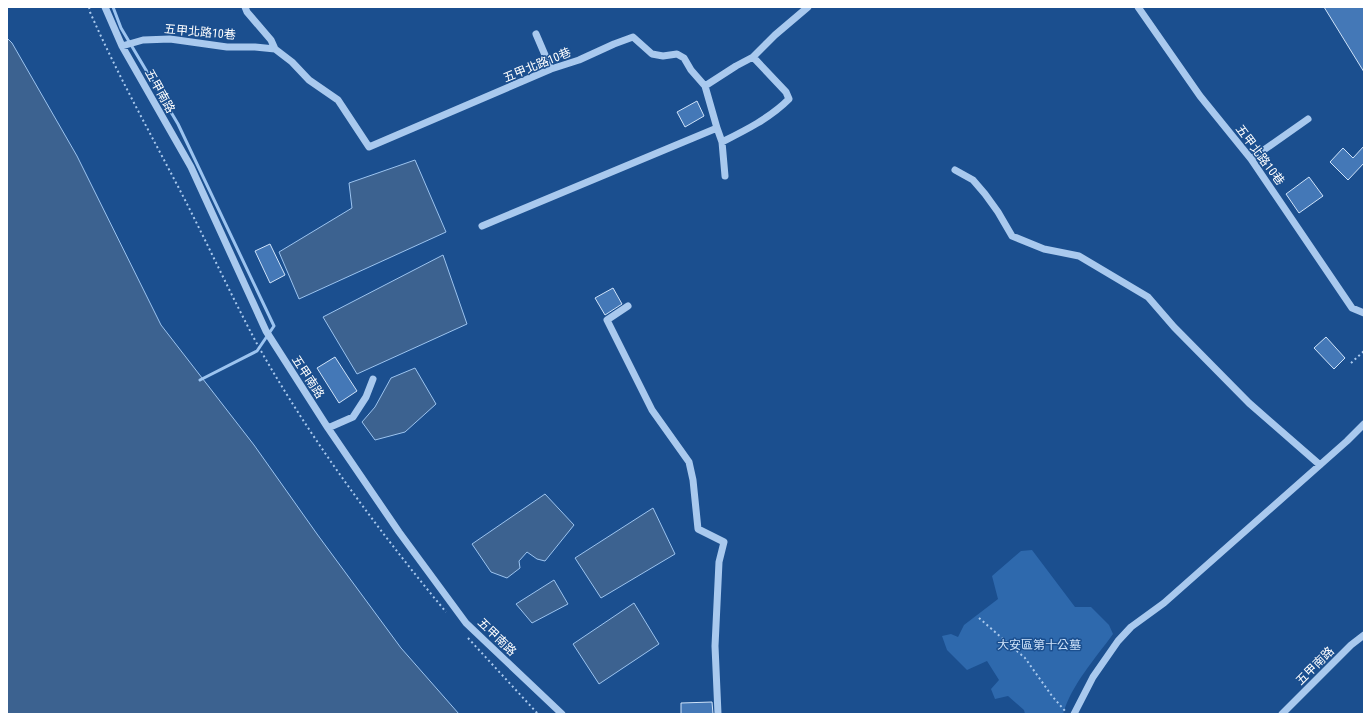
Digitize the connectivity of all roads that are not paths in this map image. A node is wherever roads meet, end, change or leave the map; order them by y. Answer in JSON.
{"nodes":[{"id":1,"x":105,"y":7,"type":"edge"},
{"id":2,"x":245,"y":7,"type":"edge"},
{"id":3,"x":808,"y":7,"type":"edge"},
{"id":4,"x":1138,"y":7,"type":"edge"},
{"id":5,"x":536,"y":34,"type":"dead end"},
{"id":6,"x":122,"y":46,"type":"junction"},
{"id":7,"x":275,"y":49,"type":"junction"},
{"id":8,"x":753,"y":58,"type":"junction"},
{"id":9,"x":551,"y":70,"type":"junction"},
{"id":10,"x":705,"y":86,"type":"junction"},
{"id":11,"x":1308,"y":119,"type":"dead end"},
{"id":12,"x":717,"y":128,"type":"junction"},
{"id":13,"x":722,"y":142,"type":"junction"},
{"id":14,"x":1251,"y":159,"type":"junction"},
{"id":15,"x":955,"y":170,"type":"dead end"},
{"id":16,"x":725,"y":176,"type":"dead end"},
{"id":17,"x":482,"y":226,"type":"dead end"},
{"id":18,"x":628,"y":306,"type":"dead end"},
{"id":19,"x":1364,"y":313,"type":"edge"},
{"id":20,"x":373,"y":379,"type":"dead end"},
{"id":21,"x":1364,"y":424,"type":"edge"},
{"id":22,"x":328,"y":428,"type":"junction"},
{"id":23,"x":1320,"y":465,"type":"junction"},
{"id":24,"x":1364,"y":635,"type":"edge"},
{"id":25,"x":562,"y":714,"type":"edge"},
{"id":26,"x":718,"y":714,"type":"edge"},
{"id":27,"x":1074,"y":714,"type":"edge"},
{"id":28,"x":1282,"y":714,"type":"edge"}],
"edges":[{"from":1,"to":6,"type":"street","name":"五甲南路"},
{"from":2,"to":7,"type":"street","name":"五甲北路10巷"},
{"from":3,"to":8,"type":"street"},
{"from":4,"to":14,"type":"street","name":"五甲北路10巷"},
{"from":5,"to":9,"type":"street"},
{"from":6,"to":7,"type":"street","name":"五甲北路10巷"},
{"from":6,"to":22,"type":"street","name":"五甲南路"},
{"from":7,"to":9,"type":"street","name":"五甲北路10巷"},
{"from":8,"to":10,"type":"street"},
{"from":8,"to":13,"type":"street"},
{"from":9,"to":10,"type":"street","name":"五甲北路10巷"},
{"from":10,"to":12,"type":"street"},
{"from":11,"to":14,"type":"street"},
{"from":12,"to":13,"type":"street"},
{"from":12,"to":17,"type":"street"},
{"from":13,"to":16,"type":"street"},
{"from":14,"to":19,"type":"street","name":"五甲北路10巷"},
{"from":15,"to":23,"type":"street"},
{"from":18,"to":26,"type":"street"},
{"from":20,"to":22,"type":"street"},
{"from":21,"to":23,"type":"street"},
{"from":22,"to":25,"type":"street","name":"五甲南路"},
{"from":23,"to":27,"type":"street"},
{"from":24,"to":28,"type":"street","name":"五甲南路"}]}
